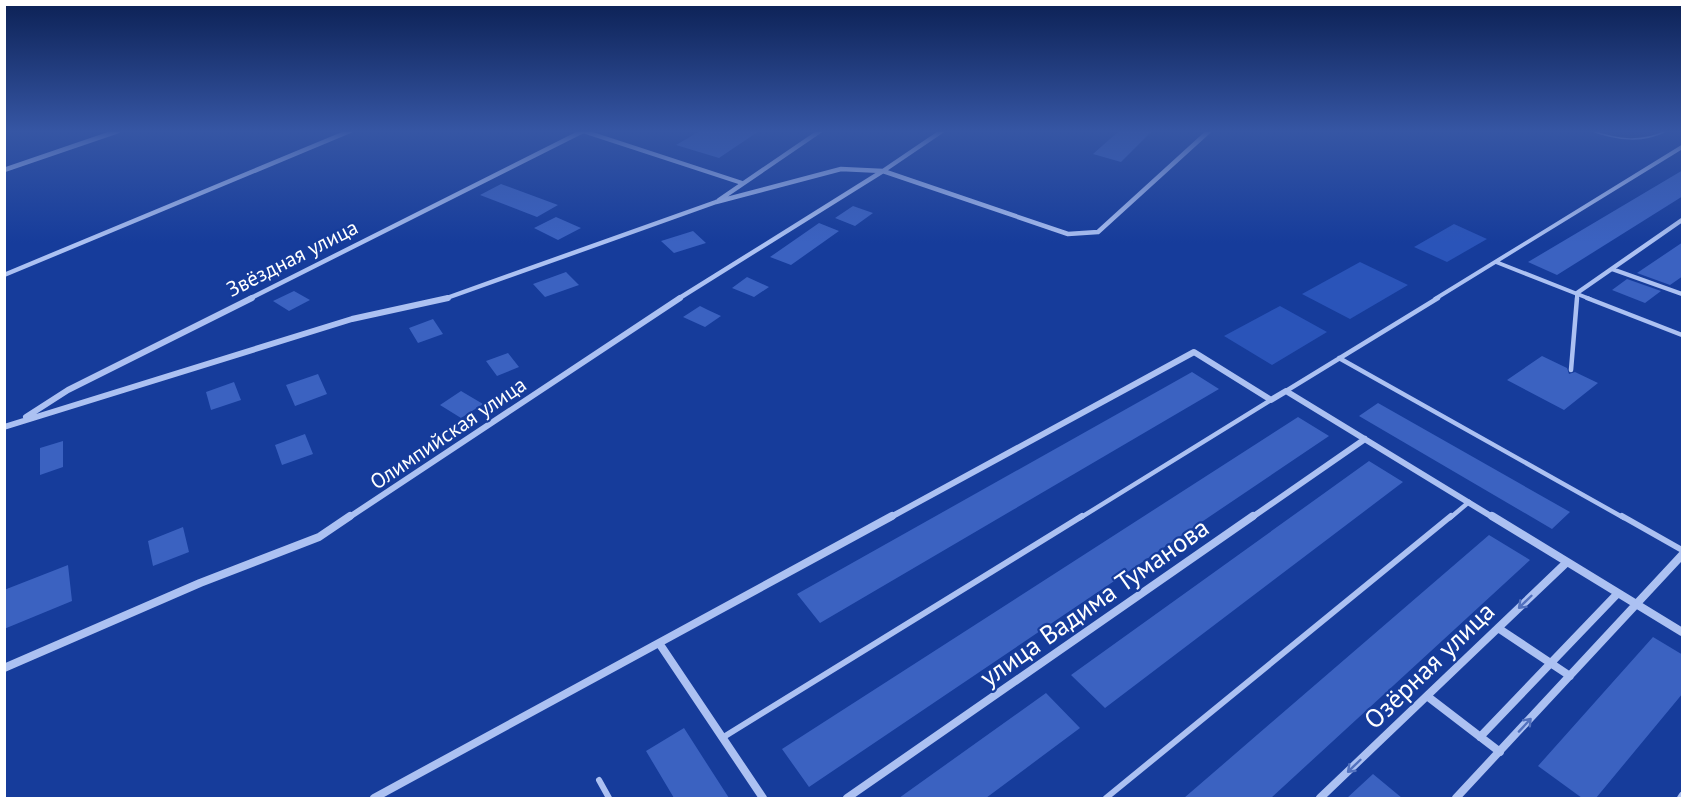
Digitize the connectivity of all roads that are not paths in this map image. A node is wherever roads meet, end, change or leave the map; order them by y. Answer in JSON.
{"nodes":[{"id":1,"x":260,"y":168,"type":"edge"},
{"id":2,"x":508,"y":168,"type":"edge"},
{"id":3,"x":698,"y":168,"type":"edge"},
{"id":4,"x":764,"y":168,"type":"edge"},
{"id":5,"x":887,"y":168,"type":"edge"},
{"id":6,"x":1168,"y":168,"type":"edge"},
{"id":7,"x":1648,"y":168,"type":"edge"},
{"id":8,"x":883,"y":171,"type":"junction"},
{"id":9,"x":742,"y":183,"type":"junction"},
{"id":10,"x":716,"y":202,"type":"junction"},
{"id":11,"x":1683,"y":220,"type":"edge"},
{"id":12,"x":1496,"y":262,"type":"junction"},
{"id":13,"x":1612,"y":269,"type":"junction"},
{"id":14,"x":4,"y":275,"type":"edge"},
{"id":15,"x":1577,"y":293,"type":"junction"},
{"id":16,"x":1683,"y":294,"type":"edge"},
{"id":17,"x":1683,"y":335,"type":"edge"},
{"id":18,"x":1339,"y":358,"type":"junction"},
{"id":19,"x":1571,"y":370,"type":"dead end"},
{"id":20,"x":1286,"y":391,"type":"junction"},
{"id":21,"x":1271,"y":400,"type":"junction"},
{"id":22,"x":20,"y":421,"type":"junction"},
{"id":23,"x":4,"y":427,"type":"edge"},
{"id":24,"x":1365,"y":439,"type":"junction"},
{"id":25,"x":1469,"y":502,"type":"junction"},
{"id":26,"x":1683,"y":550,"type":"edge"},
{"id":27,"x":1683,"y":555,"type":"edge"},
{"id":28,"x":1567,"y":562,"type":"junction"},
{"id":29,"x":1618,"y":593,"type":"junction"},
{"id":30,"x":1637,"y":604,"type":"junction"},
{"id":31,"x":1498,"y":628,"type":"junction"},
{"id":32,"x":1683,"y":632,"type":"edge"},
{"id":33,"x":660,"y":643,"type":"junction"},
{"id":34,"x":1551,"y":663,"type":"junction"},
{"id":35,"x":4,"y":668,"type":"edge"},
{"id":36,"x":1570,"y":676,"type":"junction"},
{"id":37,"x":1427,"y":696,"type":"junction"},
{"id":38,"x":1480,"y":737,"type":"junction"},
{"id":39,"x":723,"y":738,"type":"junction"},
{"id":40,"x":1500,"y":752,"type":"junction"},
{"id":41,"x":599,"y":780,"type":"dead end"},
{"id":42,"x":374,"y":798,"type":"edge"},
{"id":43,"x":609,"y":798,"type":"edge"},
{"id":44,"x":763,"y":798,"type":"edge"},
{"id":45,"x":848,"y":798,"type":"edge"},
{"id":46,"x":1106,"y":798,"type":"edge"},
{"id":47,"x":1320,"y":798,"type":"edge"},
{"id":48,"x":1456,"y":798,"type":"edge"}],
"edges":[{"from":1,"to":14,"type":"street"},
{"from":2,"to":22,"type":"street","name":"Звёздная улица"},
{"from":3,"to":9,"type":"lane"},
{"from":4,"to":9,"type":"street"},
{"from":5,"to":8,"type":"street","name":"Олимпийская улица"},
{"from":6,"to":8,"type":"street"},
{"from":7,"to":12,"type":"lane"},
{"from":8,"to":10,"type":"street"},
{"from":8,"to":35,"type":"street","name":"Олимпийская улица"},
{"from":9,"to":10,"type":"street"},
{"from":10,"to":22,"type":"street"},
{"from":11,"to":13,"type":"street"},
{"from":12,"to":15,"type":"lane"},
{"from":12,"to":18,"type":"lane"},
{"from":13,"to":15,"type":"street"},
{"from":13,"to":16,"type":"street"},
{"from":15,"to":17,"type":"lane"},
{"from":15,"to":19,"type":"lane"},
{"from":18,"to":20,"type":"lane"},
{"from":18,"to":26,"type":"lane"},
{"from":20,"to":21,"type":"street"},
{"from":20,"to":24,"type":"street"},
{"from":21,"to":33,"type":"street"},
{"from":21,"to":39,"type":"lane"},
{"from":22,"to":23,"type":"street"},
{"from":24,"to":25,"type":"street"},
{"from":24,"to":45,"type":"street","name":"улица Вадима Туманова"},
{"from":25,"to":28,"type":"street"},
{"from":25,"to":46,"type":"lane"},
{"from":27,"to":30,"type":"street"},
{"from":28,"to":29,"type":"street"},
{"from":28,"to":31,"type":"street","name":"Озёрная улица","one_way":true},
{"from":29,"to":30,"type":"street"},
{"from":29,"to":34,"type":"street"},
{"from":30,"to":32,"type":"street"},
{"from":30,"to":36,"type":"street"},
{"from":31,"to":34,"type":"street"},
{"from":31,"to":37,"type":"street","name":"Озёрная улица"},
{"from":33,"to":39,"type":"street"},
{"from":33,"to":42,"type":"street"},
{"from":34,"to":36,"type":"street"},
{"from":34,"to":38,"type":"street"},
{"from":40,"to":36,"type":"street","one_way":true},
{"from":37,"to":38,"type":"street"},
{"from":37,"to":47,"type":"street","name":"Озёрная улица","one_way":true},
{"from":38,"to":40,"type":"street"},
{"from":39,"to":44,"type":"street"},
{"from":40,"to":48,"type":"street"},
{"from":41,"to":43,"type":"lane"}]}
